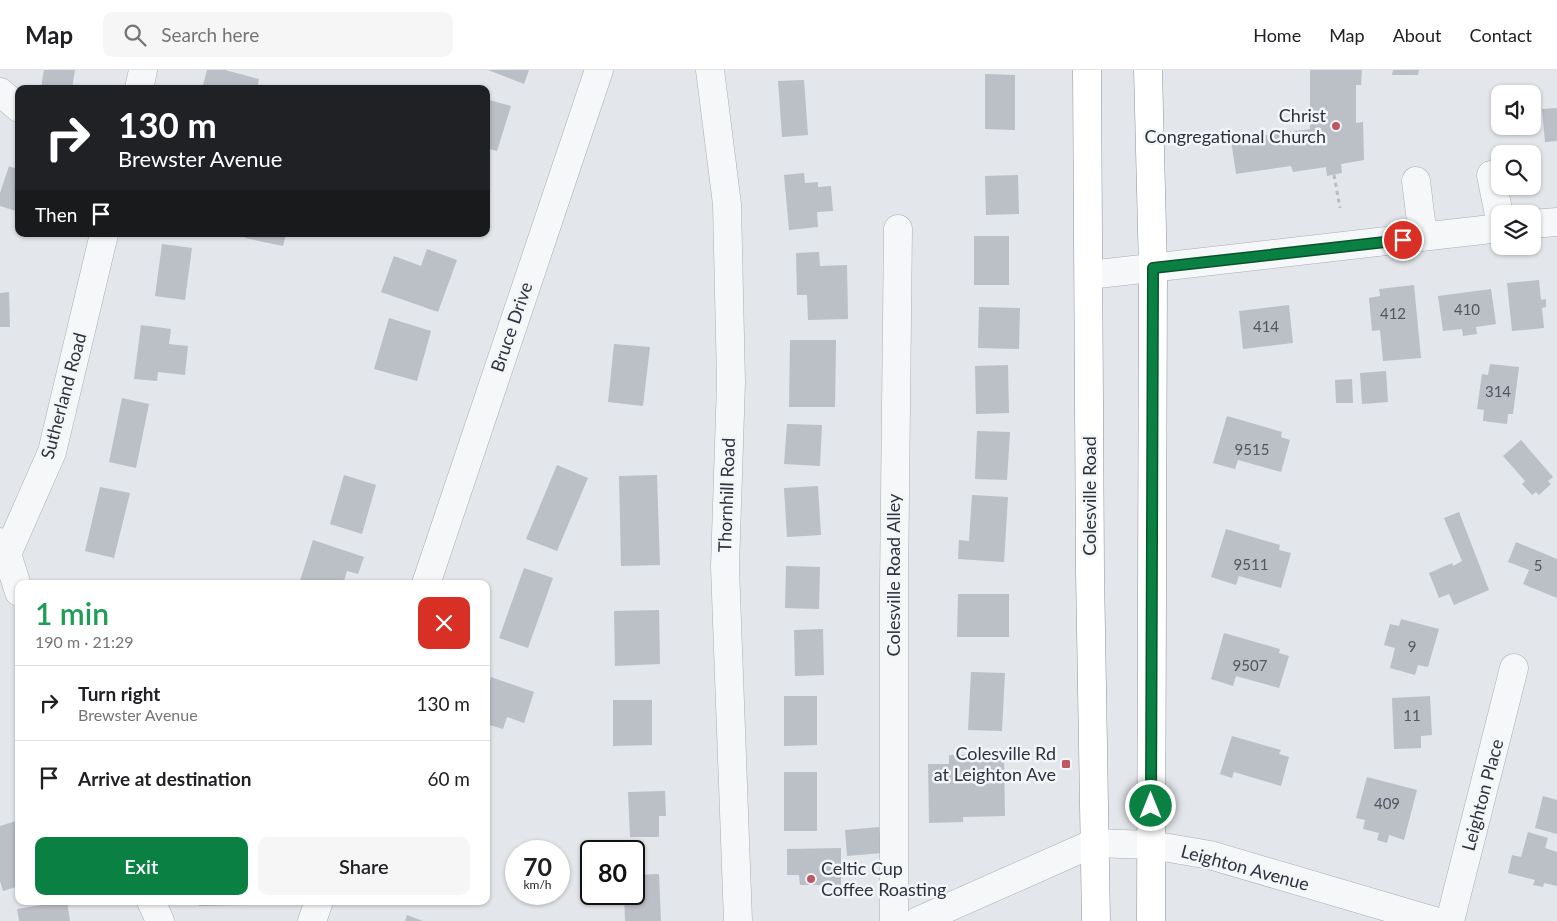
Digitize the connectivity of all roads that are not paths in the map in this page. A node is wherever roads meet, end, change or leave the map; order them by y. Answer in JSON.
{"nodes":[{"id":1,"x":143,"y":70,"type":"edge"},
{"id":2,"x":599,"y":70,"type":"edge"},
{"id":3,"x":710,"y":70,"type":"edge"},
{"id":4,"x":1087,"y":70,"type":"edge"},
{"id":5,"x":1148,"y":70,"type":"edge"},
{"id":6,"x":140,"y":85,"type":"edge"},
{"id":7,"x":0,"y":92,"type":"edge"},
{"id":8,"x":15,"y":105,"type":"edge"},
{"id":9,"x":1416,"y":181,"type":"dead end"},
{"id":10,"x":1557,"y":222,"type":"edge"},
{"id":11,"x":1541,"y":223,"type":"edge"},
{"id":12,"x":898,"y":229,"type":"dead end"},
{"id":13,"x":1491,"y":229,"type":"edge"},
{"id":14,"x":103,"y":237,"type":"edge"},
{"id":15,"x":1423,"y":237,"type":"junction"},
{"id":16,"x":1153,"y":268,"type":"junction"},
{"id":17,"x":1089,"y":275,"type":"junction"},
{"id":18,"x":4,"y":548,"type":"edge"},
{"id":19,"x":15,"y":580,"type":"edge"},
{"id":20,"x":427,"y":580,"type":"edge"},
{"id":21,"x":1514,"y":668,"type":"dead end"},
{"id":22,"x":1094,"y":843,"type":"junction"},
{"id":23,"x":1151,"y":845,"type":"junction"},
{"id":24,"x":153,"y":905,"type":"edge"},
{"id":25,"x":318,"y":905,"type":"edge"},
{"id":26,"x":160,"y":921,"type":"edge"},
{"id":27,"x":312,"y":921,"type":"edge"},
{"id":28,"x":738,"y":921,"type":"edge"},
{"id":29,"x":894,"y":921,"type":"edge"},
{"id":30,"x":918,"y":921,"type":"edge"},
{"id":31,"x":1096,"y":921,"type":"edge"},
{"id":32,"x":1151,"y":921,"type":"edge"},
{"id":33,"x":1434,"y":921,"type":"edge"},
{"id":34,"x":1450,"y":921,"type":"edge"}],
"edges":[{"from":1,"to":6,"type":"street"},
{"from":2,"to":20,"type":"street","name":"Bruce Drive"},
{"from":3,"to":28,"type":"street","name":"Thornhill Road"},
{"from":4,"to":17,"type":"highway","name":"Colesville Road"},
{"from":5,"to":16,"type":"highway"},
{"from":7,"to":8,"type":"street"},
{"from":9,"to":15,"type":"street"},
{"from":10,"to":11,"type":"street"},
{"from":12,"to":29,"type":"street","name":"Colesville Road Alley"},
{"from":13,"to":15,"type":"street"},
{"from":14,"to":18,"type":"street","name":"Sutherland Road"},
{"from":15,"to":16,"type":"street"},
{"from":16,"to":17,"type":"street"},
{"from":16,"to":23,"type":"highway"},
{"from":17,"to":22,"type":"highway","name":"Colesville Road"},
{"from":18,"to":19,"type":"street"},
{"from":21,"to":34,"type":"street","name":"Leighton Place"},
{"from":22,"to":23,"type":"street","name":"Leighton Avenue"},
{"from":22,"to":30,"type":"street","name":"Leighton Avenue"},
{"from":22,"to":31,"type":"highway","name":"Colesville Road"},
{"from":23,"to":32,"type":"highway"},
{"from":23,"to":33,"type":"street","name":"Leighton Avenue"},
{"from":24,"to":26,"type":"street"},
{"from":25,"to":27,"type":"street"}]}
